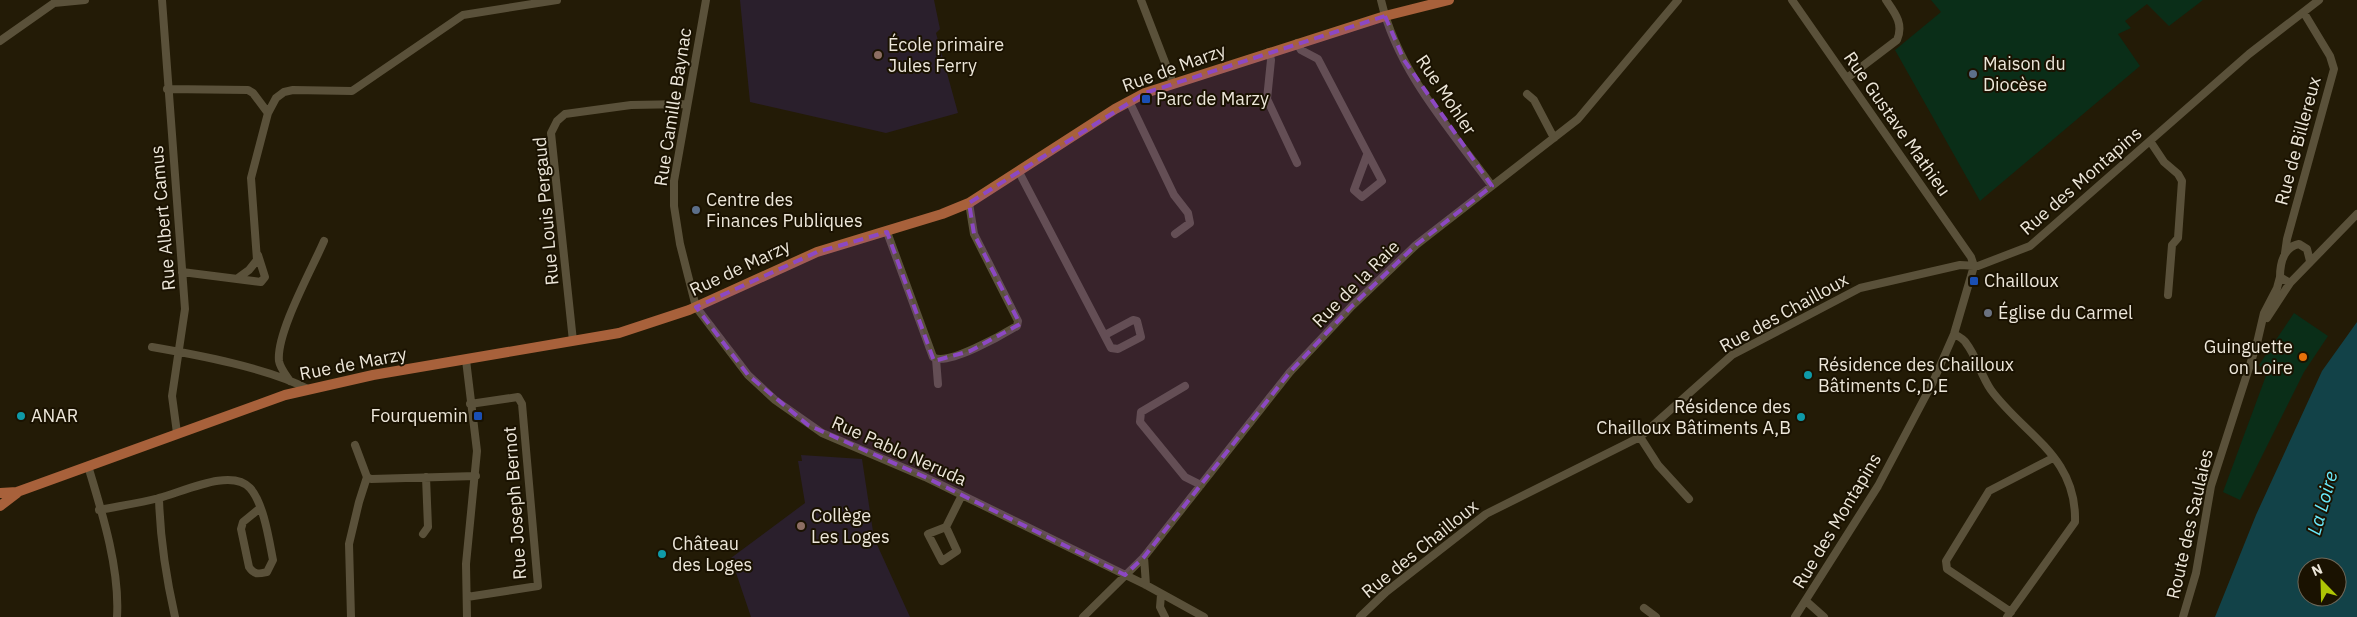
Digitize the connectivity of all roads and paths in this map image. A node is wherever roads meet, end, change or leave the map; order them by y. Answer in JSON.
{"nodes":[{"id":1,"x":85,"y":0,"type":"edge"},
{"id":2,"x":162,"y":0,"type":"edge"},
{"id":3,"x":557,"y":0,"type":"edge"},
{"id":4,"x":706,"y":0,"type":"edge"},
{"id":5,"x":1141,"y":0,"type":"edge"},
{"id":6,"x":1381,"y":0,"type":"edge"},
{"id":7,"x":1449,"y":0,"type":"edge"},
{"id":8,"x":1678,"y":0,"type":"edge"},
{"id":9,"x":1792,"y":0,"type":"edge"},
{"id":10,"x":1886,"y":0,"type":"edge"},
{"id":11,"x":2319,"y":0,"type":"edge"},
{"id":12,"x":54,"y":1,"type":"edge"},
{"id":13,"x":2304,"y":14,"type":"junction"},
{"id":14,"x":1385,"y":16,"type":"junction"},
{"id":15,"x":0,"y":41,"type":"edge"},
{"id":16,"x":1297,"y":43,"type":"junction"},
{"id":17,"x":1269,"y":52,"type":"junction"},
{"id":18,"x":1847,"y":78,"type":"junction"},
{"id":19,"x":1173,"y":83,"type":"junction"},
{"id":20,"x":167,"y":89,"type":"junction"},
{"id":21,"x":1528,"y":94,"type":"dead end"},
{"id":22,"x":1129,"y":100,"type":"junction"},
{"id":23,"x":686,"y":104,"type":"junction"},
{"id":24,"x":268,"y":112,"type":"junction"},
{"id":25,"x":1554,"y":138,"type":"junction"},
{"id":26,"x":2150,"y":141,"type":"junction"},
{"id":27,"x":1367,"y":155,"type":"junction"},
{"id":28,"x":1297,"y":163,"type":"dead end"},
{"id":29,"x":1018,"y":172,"type":"junction"},
{"id":30,"x":1492,"y":186,"type":"junction"},
{"id":31,"x":969,"y":203,"type":"junction"},
{"id":32,"x":2357,"y":214,"type":"edge"},
{"id":33,"x":887,"y":232,"type":"junction"},
{"id":34,"x":1175,"y":234,"type":"dead end"},
{"id":35,"x":2333,"y":238,"type":"junction"},
{"id":36,"x":324,"y":241,"type":"dead end"},
{"id":37,"x":2307,"y":249,"type":"junction"},
{"id":38,"x":257,"y":253,"type":"junction"},
{"id":39,"x":2285,"y":253,"type":"junction"},
{"id":40,"x":2310,"y":261,"type":"junction"},
{"id":41,"x":1974,"y":266,"type":"junction"},
{"id":42,"x":182,"y":272,"type":"junction"},
{"id":43,"x":2280,"y":277,"type":"junction"},
{"id":44,"x":238,"y":278,"type":"junction"},
{"id":45,"x":2290,"y":283,"type":"junction"},
{"id":46,"x":2168,"y":295,"type":"dead end"},
{"id":47,"x":696,"y":307,"type":"junction"},
{"id":48,"x":2263,"y":324,"type":"junction"},
{"id":49,"x":1105,"y":334,"type":"junction"},
{"id":50,"x":1954,"y":334,"type":"junction"},
{"id":51,"x":573,"y":341,"type":"junction"},
{"id":52,"x":152,"y":347,"type":"dead end"},
{"id":53,"x":178,"y":352,"type":"junction"},
{"id":54,"x":936,"y":359,"type":"junction"},
{"id":55,"x":466,"y":360,"type":"junction"},
{"id":56,"x":280,"y":366,"type":"junction"},
{"id":57,"x":273,"y":376,"type":"junction"},
{"id":58,"x":290,"y":381,"type":"junction"},
{"id":59,"x":938,"y":384,"type":"dead end"},
{"id":60,"x":1185,"y":386,"type":"dead end"},
{"id":61,"x":308,"y":389,"type":"junction"},
{"id":62,"x":470,"y":404,"type":"junction"},
{"id":63,"x":177,"y":433,"type":"junction"},
{"id":64,"x":1640,"y":437,"type":"junction"},
{"id":65,"x":355,"y":445,"type":"dead end"},
{"id":66,"x":2053,"y":458,"type":"junction"},
{"id":67,"x":88,"y":466,"type":"junction"},
{"id":68,"x":476,"y":476,"type":"junction"},
{"id":69,"x":367,"y":477,"type":"junction"},
{"id":70,"x":426,"y":477,"type":"junction"},
{"id":71,"x":1201,"y":485,"type":"junction"},
{"id":72,"x":0,"y":492,"type":"edge"},
{"id":73,"x":17,"y":492,"type":"junction"},
{"id":74,"x":962,"y":495,"type":"junction"},
{"id":75,"x":159,"y":498,"type":"junction"},
{"id":76,"x":1689,"y":499,"type":"dead end"},
{"id":77,"x":0,"y":501,"type":"edge"},
{"id":78,"x":0,"y":507,"type":"edge"},
{"id":79,"x":259,"y":509,"type":"junction"},
{"id":80,"x":99,"y":510,"type":"junction"},
{"id":81,"x":946,"y":527,"type":"junction"},
{"id":82,"x":423,"y":534,"type":"dead end"},
{"id":83,"x":1144,"y":557,"type":"junction"},
{"id":84,"x":1125,"y":575,"type":"junction"},
{"id":85,"x":1146,"y":585,"type":"junction"},
{"id":86,"x":1161,"y":595,"type":"junction"},
{"id":87,"x":467,"y":596,"type":"junction"},
{"id":88,"x":1806,"y":601,"type":"junction"},
{"id":89,"x":1644,"y":608,"type":"dead end"},
{"id":90,"x":2009,"y":614,"type":"edge"},
{"id":91,"x":117,"y":617,"type":"edge"},
{"id":92,"x":175,"y":617,"type":"edge"},
{"id":93,"x":351,"y":617,"type":"edge"},
{"id":94,"x":467,"y":617,"type":"edge"},
{"id":95,"x":1083,"y":617,"type":"edge"},
{"id":96,"x":1165,"y":617,"type":"edge"},
{"id":97,"x":1204,"y":617,"type":"edge"},
{"id":98,"x":1360,"y":617,"type":"edge"},
{"id":99,"x":1656,"y":617,"type":"edge"},
{"id":100,"x":1795,"y":617,"type":"edge"},
{"id":101,"x":1824,"y":617,"type":"edge"},
{"id":102,"x":2183,"y":617,"type":"edge"}],
"edges":[{"from":1,"to":12,"type":"street"},
{"from":2,"to":20,"type":"street","name":"Rue Albert Camus"},
{"from":3,"to":24,"type":"street"},
{"from":4,"to":23,"type":"street","name":"Rue Camille Baynac"},
{"from":5,"to":19,"type":"street"},
{"from":6,"to":14,"type":"street","name":"Rue Mohler"},
{"from":7,"to":14,"type":"main road","name":"Rue de Marzy"},
{"from":8,"to":25,"type":"street","name":"Rue de la Raie"},
{"from":9,"to":18,"type":"street","name":"Rue Gustave Mathieu"},
{"from":10,"to":18,"type":"street"},
{"from":11,"to":13,"type":"street","name":"Rue des Montapins"},
{"from":12,"to":15,"type":"street"},
{"from":13,"to":26,"type":"street","name":"Rue des Montapins"},
{"from":13,"to":39,"type":"street","name":"Rue de Billereux"},
{"from":14,"to":16,"type":"main road","name":"Rue de Marzy"},
{"from":14,"to":30,"type":"street","name":"Rue Mohler"},
{"from":16,"to":17,"type":"main road","name":"Rue de Marzy"},
{"from":16,"to":27,"type":"street"},
{"from":17,"to":19,"type":"main road","name":"Rue de Marzy"},
{"from":17,"to":28,"type":"street"},
{"from":18,"to":41,"type":"street","name":"Rue Gustave Mathieu"},
{"from":19,"to":22,"type":"main road","name":"Rue de Marzy"},
{"from":20,"to":24,"type":"street"},
{"from":20,"to":42,"type":"street","name":"Rue Albert Camus"},
{"from":21,"to":25,"type":"street"},
{"from":22,"to":29,"type":"main road","name":"Rue de Marzy"},
{"from":22,"to":34,"type":"street"},
{"from":23,"to":47,"type":"street","name":"Rue Camille Baynac"},
{"from":23,"to":51,"type":"street","name":"Rue Louis Pergaud"},
{"from":24,"to":38,"type":"street"},
{"from":25,"to":30,"type":"street","name":"Rue de la Raie"},
{"from":26,"to":41,"type":"street","name":"Rue des Montapins"},
{"from":26,"to":46,"type":"street"},
{"from":27,"to":27,"type":"street"},
{"from":29,"to":31,"type":"main road","name":"Rue de Marzy"},
{"from":29,"to":49,"type":"street"},
{"from":30,"to":71,"type":"street","name":"Rue de la Raie"},
{"from":31,"to":33,"type":"main road","name":"Rue de Marzy"},
{"from":31,"to":54,"type":"street"},
{"from":32,"to":35,"type":"street"},
{"from":33,"to":47,"type":"main road","name":"Rue de Marzy"},
{"from":33,"to":54,"type":"street"},
{"from":35,"to":37,"type":"street"},
{"from":35,"to":40,"type":"street"},
{"from":36,"to":56,"type":"street"},
{"from":37,"to":39,"type":"street"},
{"from":37,"to":40,"type":"street"},
{"from":38,"to":44,"type":"street"},
{"from":38,"to":44,"type":"street"},
{"from":39,"to":43,"type":"street"},
{"from":40,"to":45,"type":"street"},
{"from":41,"to":50,"type":"street","name":"Rue des Montapins"},
{"from":41,"to":64,"type":"street","name":"Rue des Chailloux"},
{"from":42,"to":44,"type":"street"},
{"from":42,"to":53,"type":"street","name":"Rue Albert Camus"},
{"from":43,"to":45,"type":"street"},
{"from":43,"to":48,"type":"street","name":"Route des Saulaies"},
{"from":45,"to":48,"type":"street","name":"Route des Saulaies"},
{"from":47,"to":51,"type":"main road","name":"Rue de Marzy"},
{"from":47,"to":74,"type":"street","name":"Rue Pablo Neruda"},
{"from":48,"to":102,"type":"street","name":"Route des Saulaies"},
{"from":49,"to":49,"type":"street"},
{"from":50,"to":66,"type":"street"},
{"from":50,"to":88,"type":"street","name":"Rue des Montapins"},
{"from":51,"to":55,"type":"main road","name":"Rue de Marzy"},
{"from":52,"to":53,"type":"street"},
{"from":53,"to":57,"type":"street"},
{"from":53,"to":63,"type":"street","name":"Rue Albert Camus"},
{"from":54,"to":59,"type":"street"},
{"from":55,"to":61,"type":"main road","name":"Rue de Marzy"},
{"from":55,"to":62,"type":"street"},
{"from":56,"to":57,"type":"street"},
{"from":56,"to":58,"type":"street"},
{"from":57,"to":58,"type":"street"},
{"from":58,"to":61,"type":"street"},
{"from":60,"to":71,"type":"street"},
{"from":61,"to":63,"type":"main road","name":"Rue de Marzy"},
{"from":62,"to":68,"type":"street"},
{"from":62,"to":87,"type":"street","name":"Rue Joseph Bernot"},
{"from":63,"to":67,"type":"main road","name":"Rue de Marzy"},
{"from":64,"to":76,"type":"street"},
{"from":64,"to":98,"type":"street","name":"Rue des Chailloux"},
{"from":65,"to":69,"type":"street"},
{"from":66,"to":90,"type":"street"},
{"from":66,"to":90,"type":"street"},
{"from":67,"to":73,"type":"main road","name":"Rue de Marzy"},
{"from":67,"to":80,"type":"street"},
{"from":68,"to":70,"type":"street"},
{"from":68,"to":87,"type":"street"},
{"from":69,"to":70,"type":"street"},
{"from":69,"to":93,"type":"street"},
{"from":70,"to":82,"type":"street"},
{"from":71,"to":83,"type":"street","name":"Rue de la Raie"},
{"from":72,"to":73,"type":"main road","name":"Rue de Marzy"},
{"from":73,"to":78,"type":"main road","name":"Rue de Marzy"},
{"from":74,"to":81,"type":"street"},
{"from":74,"to":84,"type":"street","name":"Rue Pablo Neruda"},
{"from":75,"to":79,"type":"street"},
{"from":75,"to":80,"type":"street"},
{"from":75,"to":92,"type":"street"},
{"from":77,"to":78,"type":"main road"},
{"from":79,"to":79,"type":"street"},
{"from":80,"to":91,"type":"street"},
{"from":81,"to":81,"type":"street"},
{"from":83,"to":84,"type":"street","name":"Rue de la Raie"},
{"from":83,"to":85,"type":"street"},
{"from":84,"to":85,"type":"street","name":"Rue Pablo Neruda"},
{"from":84,"to":95,"type":"street","name":"Rue de la Raie"},
{"from":85,"to":86,"type":"street","name":"Rue Pablo Neruda"},
{"from":86,"to":96,"type":"street"},
{"from":86,"to":97,"type":"street","name":"Rue Pablo Neruda"},
{"from":87,"to":94,"type":"street"},
{"from":88,"to":100,"type":"street","name":"Rue des Montapins"},
{"from":88,"to":101,"type":"street"},
{"from":89,"to":99,"type":"street"}]}
